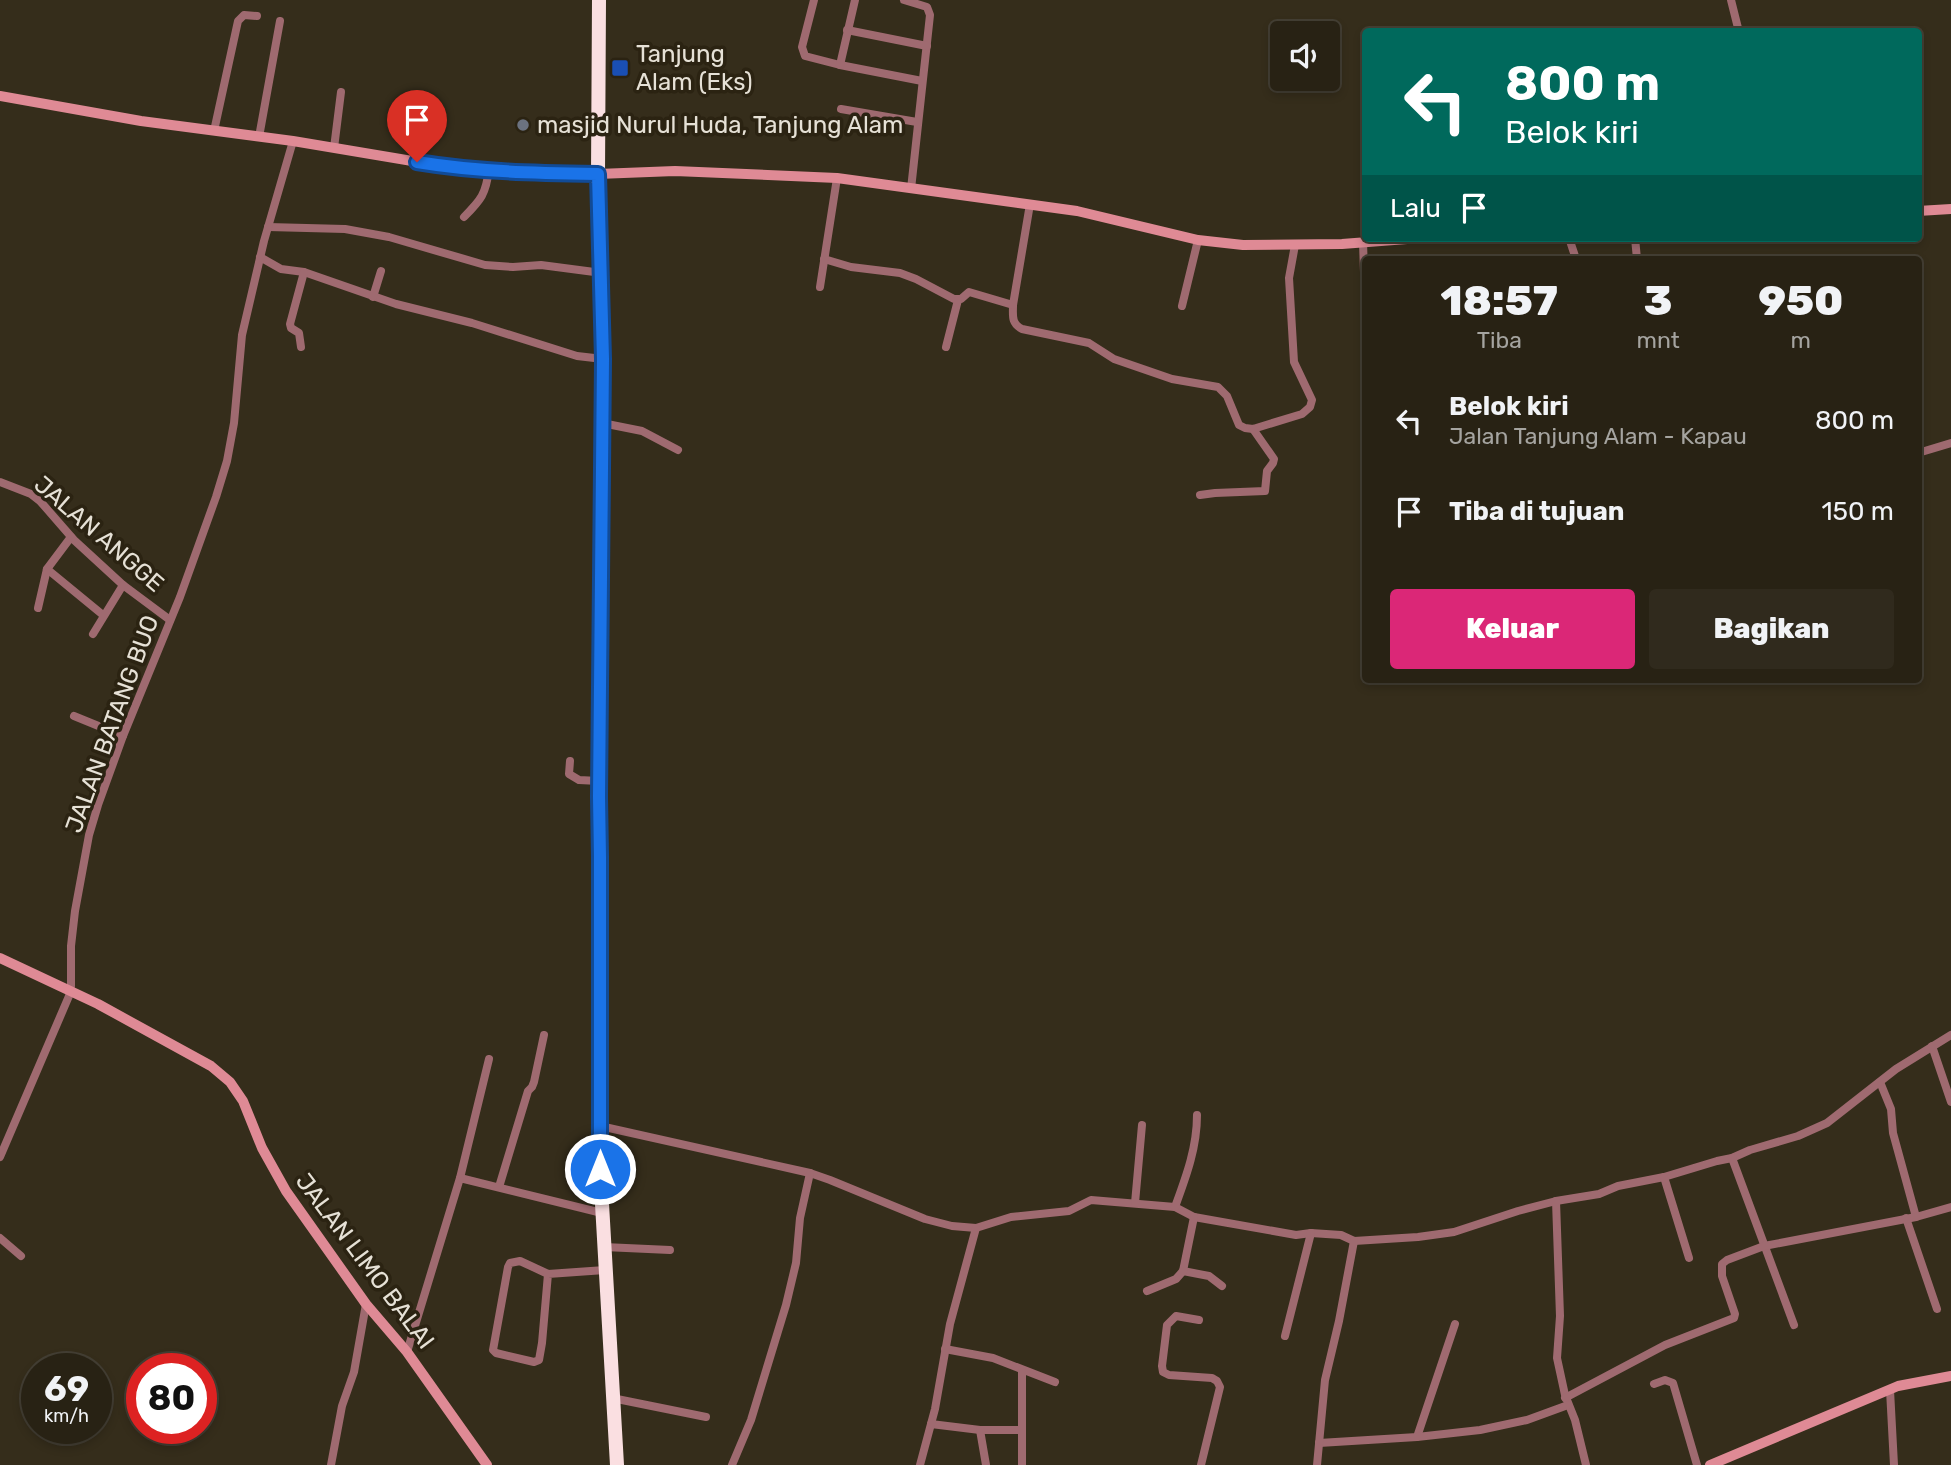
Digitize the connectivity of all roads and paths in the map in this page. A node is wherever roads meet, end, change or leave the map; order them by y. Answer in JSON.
{"nodes":[{"id":1,"x":599,"y":0,"type":"edge"},
{"id":2,"x":814,"y":0,"type":"edge"},
{"id":3,"x":855,"y":0,"type":"edge"},
{"id":4,"x":904,"y":0,"type":"edge"},
{"id":5,"x":1731,"y":0,"type":"edge"},
{"id":6,"x":257,"y":16,"type":"dead end"},
{"id":7,"x":280,"y":21,"type":"dead end"},
{"id":8,"x":1739,"y":28,"type":"edge"},
{"id":9,"x":847,"y":30,"type":"junction"},
{"id":10,"x":927,"y":46,"type":"junction"},
{"id":11,"x":840,"y":65,"type":"junction"},
{"id":12,"x":922,"y":82,"type":"junction"},
{"id":13,"x":341,"y":92,"type":"dead end"},
{"id":14,"x":0,"y":96,"type":"edge"},
{"id":15,"x":841,"y":109,"type":"dead end"},
{"id":16,"x":917,"y":122,"type":"junction"},
{"id":17,"x":214,"y":131,"type":"junction"},
{"id":18,"x":259,"y":137,"type":"junction"},
{"id":19,"x":293,"y":141,"type":"junction"},
{"id":20,"x":334,"y":148,"type":"junction"},
{"id":21,"x":489,"y":169,"type":"junction"},
{"id":22,"x":598,"y":174,"type":"junction"},
{"id":23,"x":837,"y":178,"type":"junction"},
{"id":24,"x":911,"y":189,"type":"junction"},
{"id":25,"x":1030,"y":204,"type":"junction"},
{"id":26,"x":1951,"y":209,"type":"edge"},
{"id":27,"x":1922,"y":211,"type":"edge"},
{"id":28,"x":464,"y":217,"type":"dead end"},
{"id":29,"x":268,"y":227,"type":"junction"},
{"id":30,"x":1198,"y":240,"type":"junction"},
{"id":31,"x":1363,"y":242,"type":"joint"},
{"id":32,"x":1295,"y":245,"type":"junction"},
{"id":33,"x":1363,"y":256,"type":"edge"},
{"id":34,"x":260,"y":257,"type":"junction"},
{"id":35,"x":824,"y":259,"type":"junction"},
{"id":36,"x":381,"y":271,"type":"dead end"},
{"id":37,"x":304,"y":272,"type":"junction"},
{"id":38,"x":602,"y":273,"type":"junction"},
{"id":39,"x":820,"y":287,"type":"dead end"},
{"id":40,"x":373,"y":297,"type":"junction"},
{"id":41,"x":958,"y":300,"type":"junction"},
{"id":42,"x":1013,"y":305,"type":"junction"},
{"id":43,"x":1182,"y":306,"type":"dead end"},
{"id":44,"x":301,"y":347,"type":"dead end"},
{"id":45,"x":946,"y":347,"type":"dead end"},
{"id":46,"x":603,"y":359,"type":"junction"},
{"id":47,"x":602,"y":423,"type":"junction"},
{"id":48,"x":1253,"y":429,"type":"junction"},
{"id":49,"x":1951,"y":443,"type":"edge"},
{"id":50,"x":678,"y":450,"type":"dead end"},
{"id":51,"x":1922,"y":452,"type":"edge"},
{"id":52,"x":0,"y":482,"type":"edge"},
{"id":53,"x":1200,"y":495,"type":"dead end"},
{"id":54,"x":71,"y":537,"type":"junction"},
{"id":55,"x":47,"y":569,"type":"junction"},
{"id":56,"x":123,"y":585,"type":"junction"},
{"id":57,"x":38,"y":608,"type":"dead end"},
{"id":58,"x":103,"y":615,"type":"junction"},
{"id":59,"x":170,"y":620,"type":"junction"},
{"id":60,"x":93,"y":634,"type":"dead end"},
{"id":61,"x":74,"y":716,"type":"dead end"},
{"id":62,"x":123,"y":736,"type":"junction"},
{"id":63,"x":570,"y":761,"type":"dead end"},
{"id":64,"x":599,"y":782,"type":"junction"},
{"id":65,"x":0,"y":958,"type":"edge"},
{"id":66,"x":71,"y":991,"type":"junction"},
{"id":67,"x":544,"y":1035,"type":"dead end"},
{"id":68,"x":1951,"y":1035,"type":"edge"},
{"id":69,"x":1932,"y":1046,"type":"junction"},
{"id":70,"x":489,"y":1059,"type":"dead end"},
{"id":71,"x":1880,"y":1082,"type":"junction"},
{"id":72,"x":1951,"y":1102,"type":"edge"},
{"id":73,"x":1197,"y":1115,"type":"dead end"},
{"id":74,"x":1142,"y":1125,"type":"dead end"},
{"id":75,"x":600,"y":1126,"type":"junction"},
{"id":76,"x":0,"y":1157,"type":"edge"},
{"id":77,"x":1732,"y":1158,"type":"junction"},
{"id":78,"x":810,"y":1173,"type":"junction"},
{"id":79,"x":1664,"y":1177,"type":"junction"},
{"id":80,"x":460,"y":1178,"type":"junction"},
{"id":81,"x":499,"y":1187,"type":"junction"},
{"id":82,"x":1556,"y":1201,"type":"junction"},
{"id":83,"x":1135,"y":1203,"type":"junction"},
{"id":84,"x":1175,"y":1207,"type":"junction"},
{"id":85,"x":1951,"y":1207,"type":"edge"},
{"id":86,"x":602,"y":1213,"type":"junction"},
{"id":87,"x":1194,"y":1217,"type":"junction"},
{"id":88,"x":1906,"y":1217,"type":"junction"},
{"id":89,"x":1916,"y":1217,"type":"junction"},
{"id":90,"x":975,"y":1228,"type":"junction"},
{"id":91,"x":1311,"y":1233,"type":"junction"},
{"id":92,"x":0,"y":1238,"type":"edge"},
{"id":93,"x":1354,"y":1241,"type":"junction"},
{"id":94,"x":1764,"y":1246,"type":"junction"},
{"id":95,"x":604,"y":1247,"type":"junction"},
{"id":96,"x":670,"y":1250,"type":"dead end"},
{"id":97,"x":21,"y":1256,"type":"dead end"},
{"id":98,"x":1689,"y":1258,"type":"dead end"},
{"id":99,"x":606,"y":1270,"type":"junction"},
{"id":100,"x":1183,"y":1271,"type":"junction"},
{"id":101,"x":548,"y":1274,"type":"junction"},
{"id":102,"x":1222,"y":1286,"type":"dead end"},
{"id":103,"x":1147,"y":1291,"type":"dead end"},
{"id":104,"x":366,"y":1304,"type":"junction"},
{"id":105,"x":1937,"y":1309,"type":"dead end"},
{"id":106,"x":1199,"y":1320,"type":"dead end"},
{"id":107,"x":1455,"y":1324,"type":"dead end"},
{"id":108,"x":1794,"y":1325,"type":"dead end"},
{"id":109,"x":1285,"y":1336,"type":"dead end"},
{"id":110,"x":945,"y":1349,"type":"junction"},
{"id":111,"x":407,"y":1352,"type":"junction"},
{"id":112,"x":1022,"y":1370,"type":"junction"},
{"id":113,"x":1951,"y":1376,"type":"edge"},
{"id":114,"x":1055,"y":1382,"type":"dead end"},
{"id":115,"x":1654,"y":1384,"type":"dead end"},
{"id":116,"x":1889,"y":1390,"type":"junction"},
{"id":117,"x":612,"y":1398,"type":"junction"},
{"id":118,"x":1567,"y":1401,"type":"junction"},
{"id":119,"x":706,"y":1418,"type":"dead end"},
{"id":120,"x":931,"y":1424,"type":"junction"},
{"id":121,"x":980,"y":1430,"type":"junction"},
{"id":122,"x":1022,"y":1430,"type":"junction"},
{"id":123,"x":1417,"y":1437,"type":"junction"},
{"id":124,"x":1319,"y":1443,"type":"junction"},
{"id":125,"x":1718,"y":1464,"type":"edge"},
{"id":126,"x":331,"y":1465,"type":"edge"},
{"id":127,"x":487,"y":1465,"type":"edge"},
{"id":128,"x":617,"y":1465,"type":"edge"},
{"id":129,"x":732,"y":1465,"type":"edge"},
{"id":130,"x":920,"y":1465,"type":"edge"},
{"id":131,"x":986,"y":1465,"type":"edge"},
{"id":132,"x":1021,"y":1465,"type":"edge"},
{"id":133,"x":1201,"y":1465,"type":"edge"},
{"id":134,"x":1317,"y":1465,"type":"edge"},
{"id":135,"x":1586,"y":1465,"type":"edge"},
{"id":136,"x":1697,"y":1465,"type":"edge"},
{"id":137,"x":1894,"y":1465,"type":"edge"}],
"edges":[{"from":1,"to":22,"type":"highway"},
{"from":2,"to":11,"type":"street"},
{"from":3,"to":9,"type":"street"},
{"from":4,"to":10,"type":"street"},
{"from":5,"to":8,"type":"street"},
{"from":6,"to":17,"type":"street"},
{"from":7,"to":18,"type":"street"},
{"from":9,"to":10,"type":"street"},
{"from":9,"to":11,"type":"street"},
{"from":10,"to":12,"type":"street"},
{"from":11,"to":12,"type":"street"},
{"from":12,"to":16,"type":"street"},
{"from":13,"to":20,"type":"street"},
{"from":14,"to":17,"type":"street"},
{"from":15,"to":16,"type":"street"},
{"from":16,"to":24,"type":"street"},
{"from":17,"to":18,"type":"street"},
{"from":18,"to":19,"type":"street"},
{"from":19,"to":20,"type":"street"},
{"from":19,"to":29,"type":"street","name":"JALAN BATANG BUO"},
{"from":20,"to":21,"type":"street"},
{"from":21,"to":22,"type":"street"},
{"from":21,"to":28,"type":"street"},
{"from":22,"to":23,"type":"street"},
{"from":22,"to":38,"type":"highway"},
{"from":23,"to":24,"type":"street"},
{"from":23,"to":35,"type":"street"},
{"from":24,"to":25,"type":"street"},
{"from":25,"to":30,"type":"street"},
{"from":25,"to":42,"type":"street"},
{"from":26,"to":27,"type":"street"},
{"from":29,"to":34,"type":"street","name":"JALAN BATANG BUO"},
{"from":29,"to":38,"type":"street"},
{"from":30,"to":32,"type":"street"},
{"from":30,"to":43,"type":"street"},
{"from":31,"to":32,"type":"street"},
{"from":31,"to":33,"type":"street"},
{"from":32,"to":48,"type":"street"},
{"from":34,"to":37,"type":"street"},
{"from":34,"to":59,"type":"street","name":"JALAN BATANG BUO"},
{"from":35,"to":39,"type":"street"},
{"from":35,"to":41,"type":"street"},
{"from":36,"to":40,"type":"street"},
{"from":37,"to":40,"type":"street"},
{"from":37,"to":44,"type":"street"},
{"from":38,"to":46,"type":"highway"},
{"from":40,"to":46,"type":"street"},
{"from":41,"to":42,"type":"street"},
{"from":41,"to":45,"type":"street"},
{"from":42,"to":48,"type":"street"},
{"from":46,"to":47,"type":"highway"},
{"from":47,"to":50,"type":"street"},
{"from":47,"to":64,"type":"highway"},
{"from":48,"to":53,"type":"street"},
{"from":49,"to":51,"type":"street"},
{"from":52,"to":54,"type":"street","name":"JALAN ANGGE"},
{"from":54,"to":55,"type":"street"},
{"from":54,"to":56,"type":"street","name":"JALAN ANGGE"},
{"from":55,"to":57,"type":"street"},
{"from":55,"to":58,"type":"street"},
{"from":56,"to":58,"type":"street"},
{"from":56,"to":59,"type":"street","name":"JALAN ANGGE"},
{"from":58,"to":60,"type":"street"},
{"from":59,"to":62,"type":"street","name":"JALAN BATANG BUO"},
{"from":61,"to":62,"type":"street"},
{"from":62,"to":66,"type":"street","name":"JALAN BATANG BUO"},
{"from":63,"to":64,"type":"street"},
{"from":64,"to":75,"type":"highway"},
{"from":65,"to":66,"type":"street","name":"JALAN LIMO BALAI"},
{"from":66,"to":76,"type":"street"},
{"from":66,"to":104,"type":"street","name":"JALAN LIMO BALAI"},
{"from":67,"to":81,"type":"street"},
{"from":68,"to":69,"type":"street"},
{"from":69,"to":71,"type":"street"},
{"from":69,"to":72,"type":"street"},
{"from":70,"to":80,"type":"street"},
{"from":71,"to":77,"type":"street"},
{"from":71,"to":89,"type":"street"},
{"from":73,"to":84,"type":"street"},
{"from":74,"to":83,"type":"street"},
{"from":75,"to":78,"type":"street"},
{"from":75,"to":86,"type":"highway"},
{"from":77,"to":79,"type":"street"},
{"from":77,"to":94,"type":"street"},
{"from":78,"to":90,"type":"street"},
{"from":78,"to":129,"type":"street"},
{"from":79,"to":82,"type":"street"},
{"from":79,"to":98,"type":"street"},
{"from":80,"to":81,"type":"street"},
{"from":80,"to":111,"type":"street"},
{"from":81,"to":86,"type":"street"},
{"from":82,"to":93,"type":"street"},
{"from":82,"to":118,"type":"street"},
{"from":83,"to":84,"type":"street"},
{"from":83,"to":90,"type":"street"},
{"from":84,"to":87,"type":"street"},
{"from":85,"to":89,"type":"street"},
{"from":86,"to":95,"type":"highway"},
{"from":87,"to":91,"type":"street"},
{"from":87,"to":100,"type":"street"},
{"from":88,"to":89,"type":"street"},
{"from":88,"to":94,"type":"street"},
{"from":88,"to":105,"type":"street"},
{"from":90,"to":110,"type":"street"},
{"from":91,"to":93,"type":"street"},
{"from":91,"to":109,"type":"street"},
{"from":92,"to":97,"type":"street"},
{"from":93,"to":124,"type":"street"},
{"from":94,"to":108,"type":"street"},
{"from":94,"to":118,"type":"street"},
{"from":95,"to":96,"type":"street"},
{"from":95,"to":99,"type":"highway"},
{"from":99,"to":101,"type":"street"},
{"from":99,"to":117,"type":"highway"},
{"from":100,"to":102,"type":"street"},
{"from":100,"to":103,"type":"street"},
{"from":101,"to":101,"type":"street"},
{"from":104,"to":111,"type":"street","name":"JALAN LIMO BALAI"},
{"from":104,"to":126,"type":"street"},
{"from":106,"to":133,"type":"street"},
{"from":107,"to":123,"type":"street"},
{"from":110,"to":112,"type":"street"},
{"from":110,"to":120,"type":"street"},
{"from":111,"to":127,"type":"street","name":"JALAN LIMO BALAI"},
{"from":112,"to":114,"type":"street"},
{"from":112,"to":122,"type":"street"},
{"from":113,"to":116,"type":"street"},
{"from":115,"to":136,"type":"street"},
{"from":116,"to":125,"type":"street"},
{"from":116,"to":137,"type":"street"},
{"from":117,"to":119,"type":"street"},
{"from":117,"to":128,"type":"highway"},
{"from":118,"to":123,"type":"street"},
{"from":118,"to":135,"type":"street"},
{"from":120,"to":121,"type":"street"},
{"from":120,"to":130,"type":"street"},
{"from":121,"to":122,"type":"street"},
{"from":121,"to":131,"type":"street"},
{"from":122,"to":132,"type":"street"},
{"from":123,"to":124,"type":"street"},
{"from":124,"to":134,"type":"street"}]}
